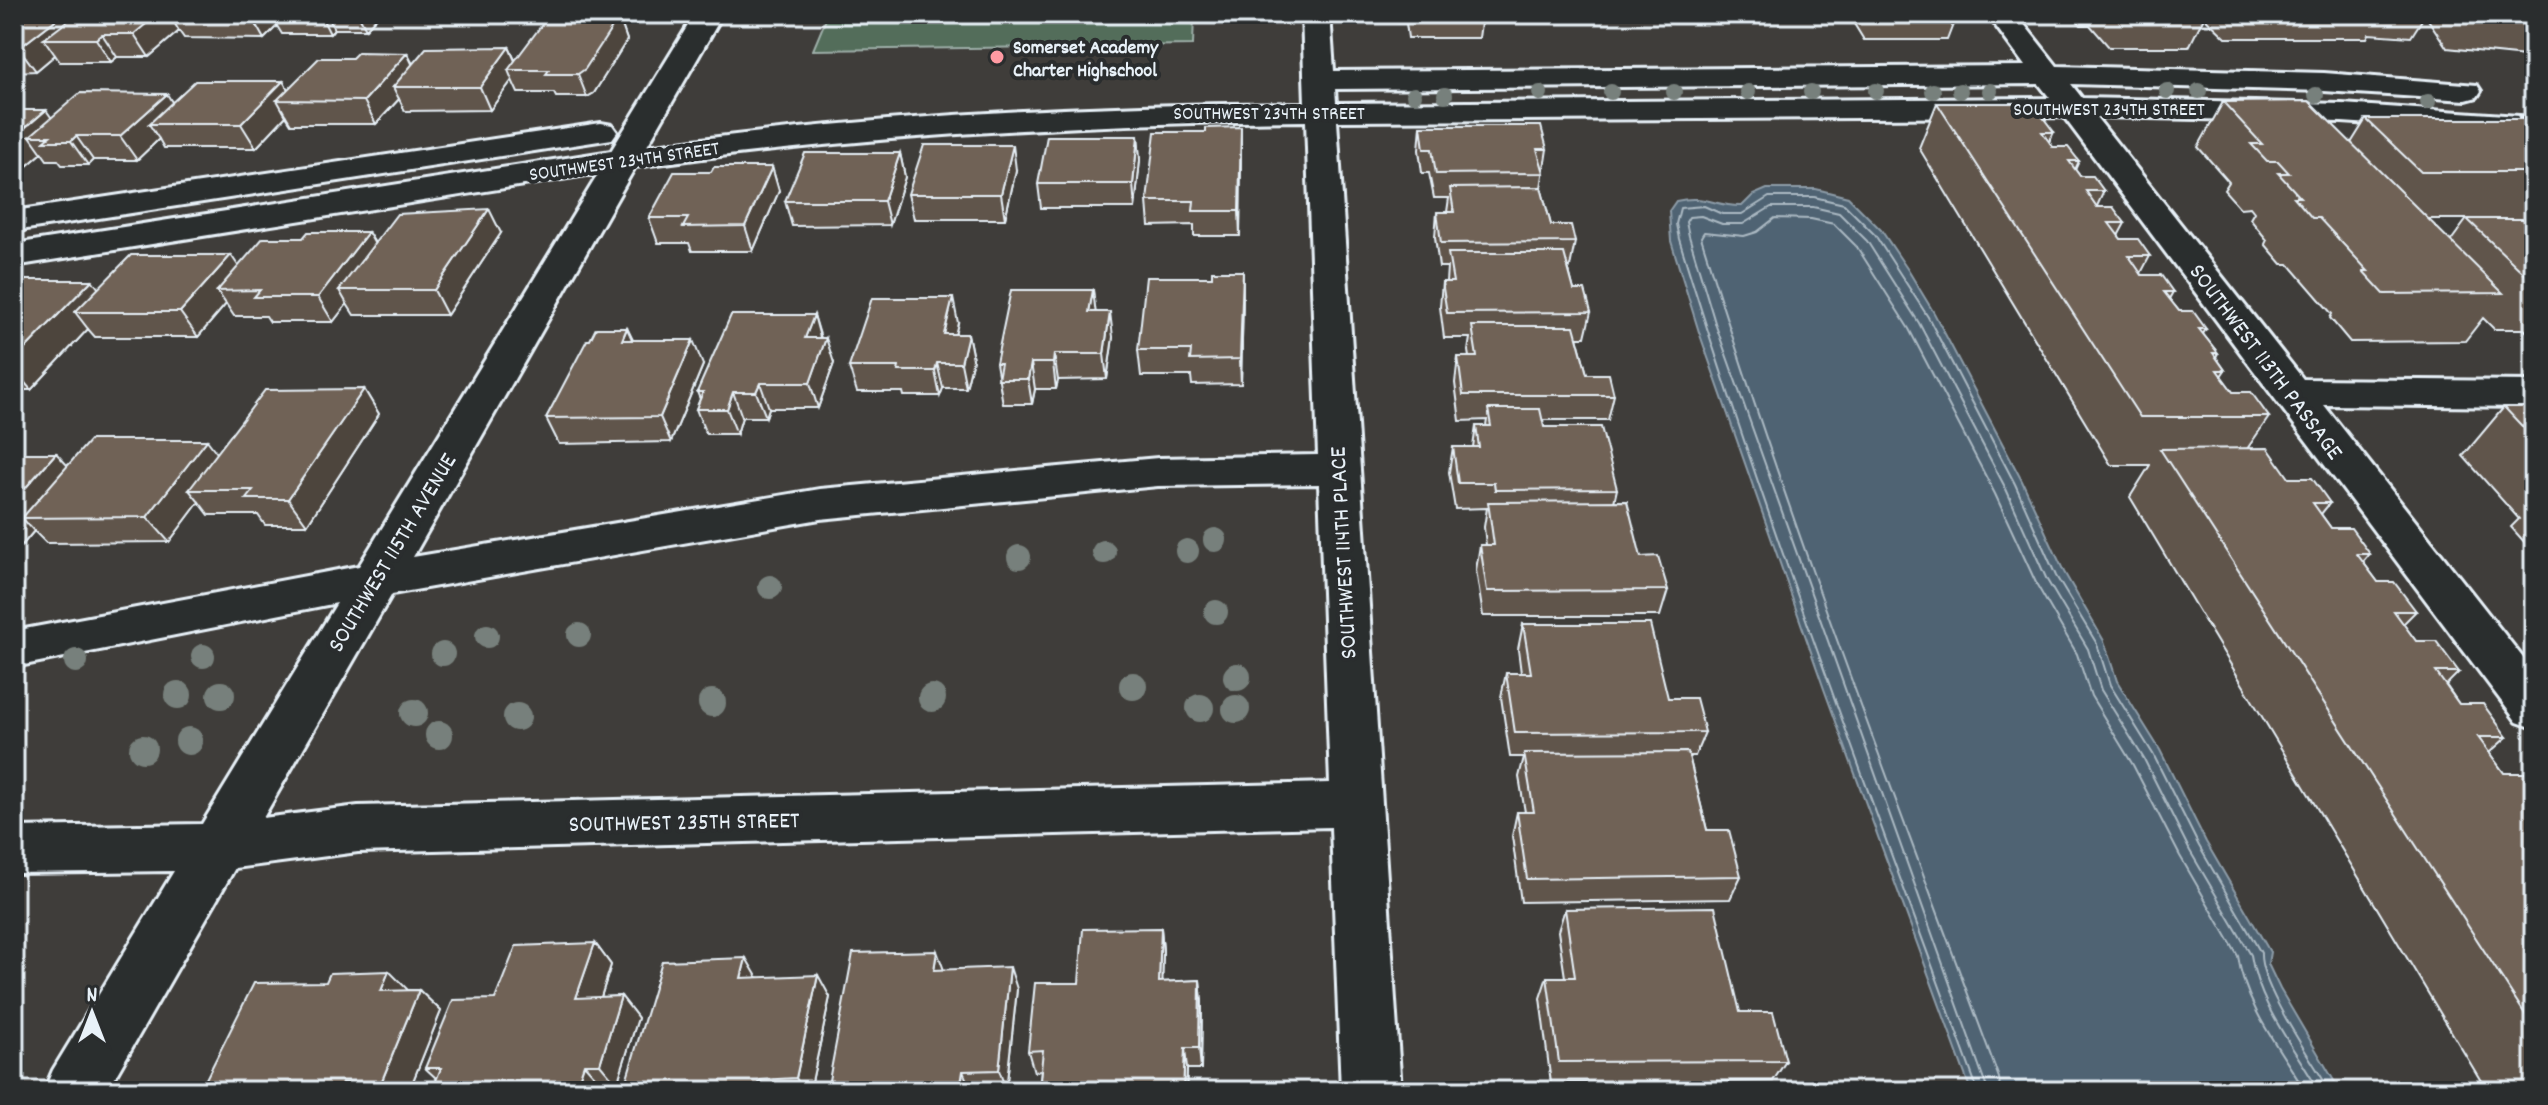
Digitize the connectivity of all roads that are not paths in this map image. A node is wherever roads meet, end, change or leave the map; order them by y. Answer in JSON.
{"nodes":[{"id":1,"x":709,"y":14,"type":"edge"},
{"id":2,"x":1316,"y":14,"type":"edge"},
{"id":3,"x":2001,"y":14,"type":"edge"},
{"id":4,"x":2048,"y":75,"type":"junction"},
{"id":5,"x":1312,"y":90,"type":"junction"},
{"id":6,"x":2494,"y":93,"type":"dead end"},
{"id":7,"x":2073,"y":107,"type":"junction"},
{"id":8,"x":773,"y":111,"type":"dead end"},
{"id":9,"x":2534,"y":126,"type":"edge"},
{"id":10,"x":632,"y":144,"type":"junction"},
{"id":11,"x":14,"y":221,"type":"edge"},
{"id":12,"x":14,"y":255,"type":"edge"},
{"id":13,"x":2289,"y":392,"type":"junction"},
{"id":14,"x":2534,"y":394,"type":"edge"},
{"id":15,"x":1337,"y":469,"type":"junction"},
{"id":16,"x":375,"y":580,"type":"junction"},
{"id":17,"x":14,"y":649,"type":"edge"},
{"id":18,"x":2534,"y":708,"type":"edge"},
{"id":19,"x":1355,"y":804,"type":"junction"},
{"id":20,"x":217,"y":847,"type":"junction"},
{"id":21,"x":14,"y":850,"type":"edge"},
{"id":22,"x":74,"y":1091,"type":"edge"},
{"id":23,"x":1371,"y":1091,"type":"edge"}],
"edges":[{"from":1,"to":10,"type":"street","name":"SOUTHWEST 115TH AVENUE"},
{"from":2,"to":5,"type":"street","name":"SOUTHWEST 114TH PLACE"},
{"from":3,"to":4,"type":"street","name":"SOUTHWEST 113TH PASSAGE"},
{"from":4,"to":5,"type":"street","name":"SOUTHWEST 234TH STREET"},
{"from":4,"to":6,"type":"street","name":"SOUTHWEST 234TH STREET"},
{"from":4,"to":7,"type":"street","name":"SOUTHWEST 113TH PASSAGE"},
{"from":5,"to":7,"type":"street","name":"SOUTHWEST 234TH STREET"},
{"from":5,"to":10,"type":"street","name":"SOUTHWEST 234TH STREET"},
{"from":5,"to":15,"type":"street","name":"SOUTHWEST 114TH PLACE"},
{"from":7,"to":9,"type":"street","name":"SOUTHWEST 234TH STREET"},
{"from":7,"to":13,"type":"street","name":"SOUTHWEST 113TH PASSAGE"},
{"from":8,"to":10,"type":"street","name":"SOUTHWEST 234TH STREET"},
{"from":10,"to":11,"type":"street","name":"SOUTHWEST 234TH STREET"},
{"from":10,"to":12,"type":"street","name":"SOUTHWEST 234TH STREET"},
{"from":10,"to":16,"type":"street","name":"SOUTHWEST 115TH AVENUE"},
{"from":13,"to":14,"type":"street"},
{"from":13,"to":18,"type":"street","name":"SOUTHWEST 113TH PASSAGE"},
{"from":15,"to":16,"type":"street"},
{"from":15,"to":19,"type":"street","name":"SOUTHWEST 114TH PLACE"},
{"from":16,"to":17,"type":"street"},
{"from":16,"to":20,"type":"street","name":"SOUTHWEST 115TH AVENUE"},
{"from":19,"to":20,"type":"street","name":"SOUTHWEST 235TH STREET"},
{"from":19,"to":23,"type":"street","name":"SOUTHWEST 114TH PLACE"},
{"from":20,"to":21,"type":"street","name":"SOUTHWEST 235TH STREET"},
{"from":20,"to":22,"type":"street","name":"SOUTHWEST 115TH AVENUE"}]}
